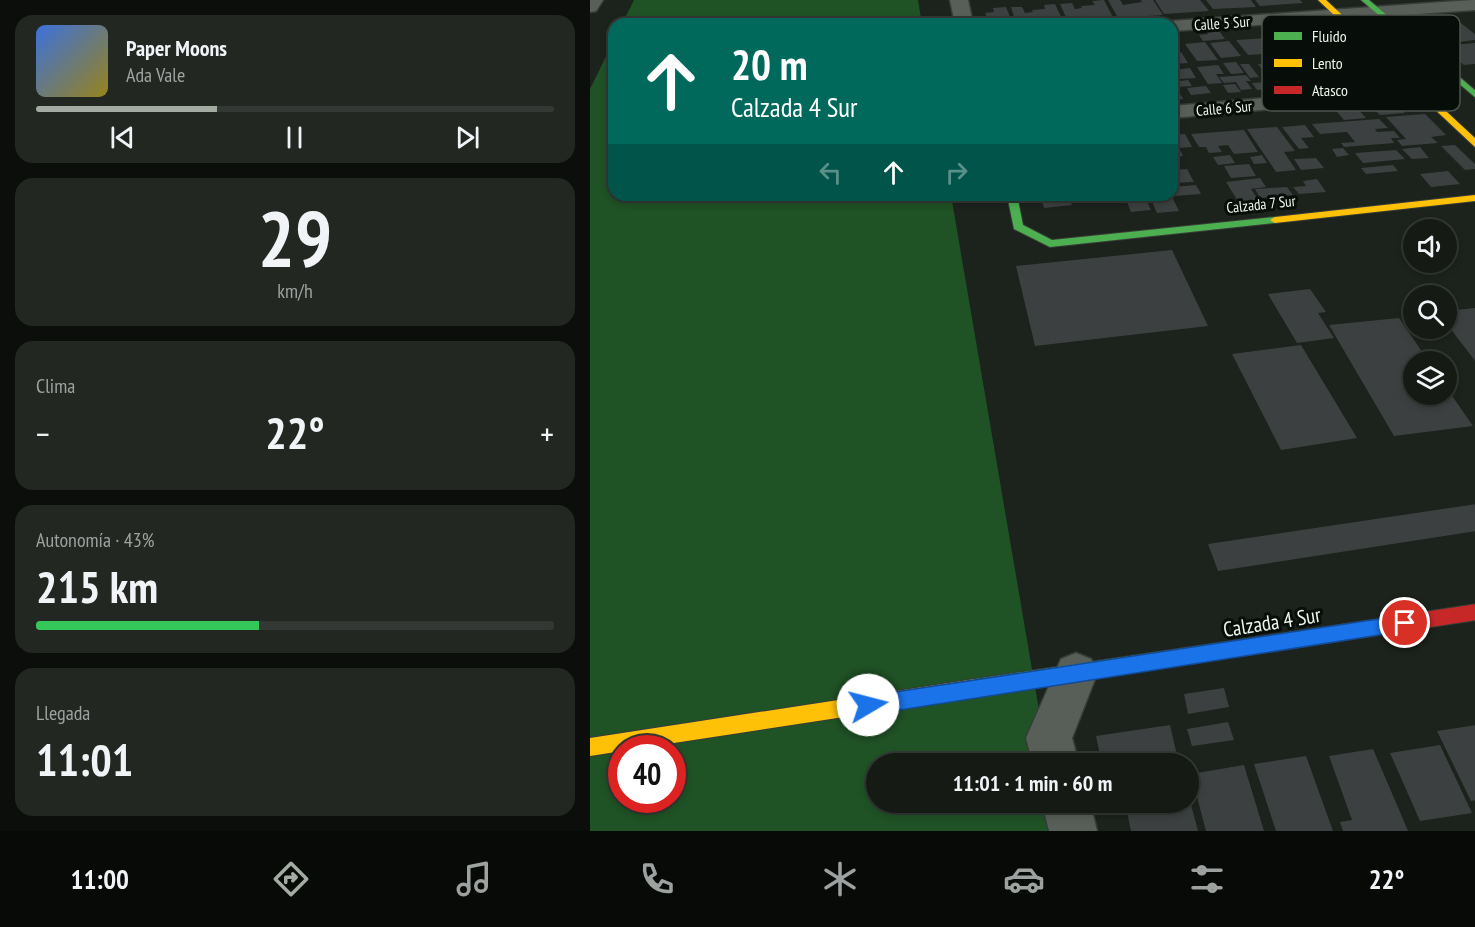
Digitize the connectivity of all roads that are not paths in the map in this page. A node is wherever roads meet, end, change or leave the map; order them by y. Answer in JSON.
{"nodes":[{"id":1,"x":594,"y":0,"type":"edge"},
{"id":2,"x":959,"y":0,"type":"edge"},
{"id":3,"x":1322,"y":0,"type":"edge"},
{"id":4,"x":1365,"y":0,"type":"edge"},
{"id":5,"x":1475,"y":5,"type":"edge"},
{"id":6,"x":590,"y":7,"type":"edge"},
{"id":7,"x":1379,"y":12,"type":"junction"},
{"id":8,"x":1339,"y":15,"type":"joint"},
{"id":9,"x":1383,"y":15,"type":"edge"},
{"id":10,"x":963,"y":18,"type":"edge"},
{"id":11,"x":1262,"y":20,"type":"edge"},
{"id":12,"x":1178,"y":26,"type":"edge"},
{"id":13,"x":1460,"y":80,"type":"edge"},
{"id":14,"x":1472,"y":90,"type":"edge"},
{"id":15,"x":1262,"y":104,"type":"edge"},
{"id":16,"x":1178,"y":111,"type":"edge"},
{"id":17,"x":1440,"y":111,"type":"edge"},
{"id":18,"x":1475,"y":146,"type":"edge"},
{"id":19,"x":1475,"y":198,"type":"edge"},
{"id":20,"x":1013,"y":201,"type":"edge"},
{"id":21,"x":1475,"y":612,"type":"edge"},
{"id":22,"x":1076,"y":674,"type":"junction"},
{"id":23,"x":590,"y":747,"type":"edge"},
{"id":24,"x":1053,"y":753,"type":"edge"},
{"id":25,"x":1069,"y":813,"type":"edge"},
{"id":26,"x":1073,"y":831,"type":"edge"}],
"edges":[{"from":1,"to":6,"type":"street"},
{"from":2,"to":10,"type":"street"},
{"from":3,"to":8,"type":"street"},
{"from":4,"to":7,"type":"street"},
{"from":5,"to":7,"type":"street","name":"Calle 5 Sur"},
{"from":7,"to":8,"type":"street","name":"Calle 5 Sur"},
{"from":7,"to":9,"type":"street"},
{"from":11,"to":12,"type":"street","name":"Calle 5 Sur"},
{"from":13,"to":14,"type":"street"},
{"from":15,"to":16,"type":"street","name":"Calle 6 Sur"},
{"from":17,"to":18,"type":"street"},
{"from":19,"to":20,"type":"street","name":"Calzada 7 Sur"},
{"from":21,"to":22,"type":"street","name":"Calzada 4 Sur"},
{"from":22,"to":23,"type":"street","name":"Calzada 4 Sur"},
{"from":22,"to":24,"type":"street"},
{"from":25,"to":26,"type":"street"}]}
